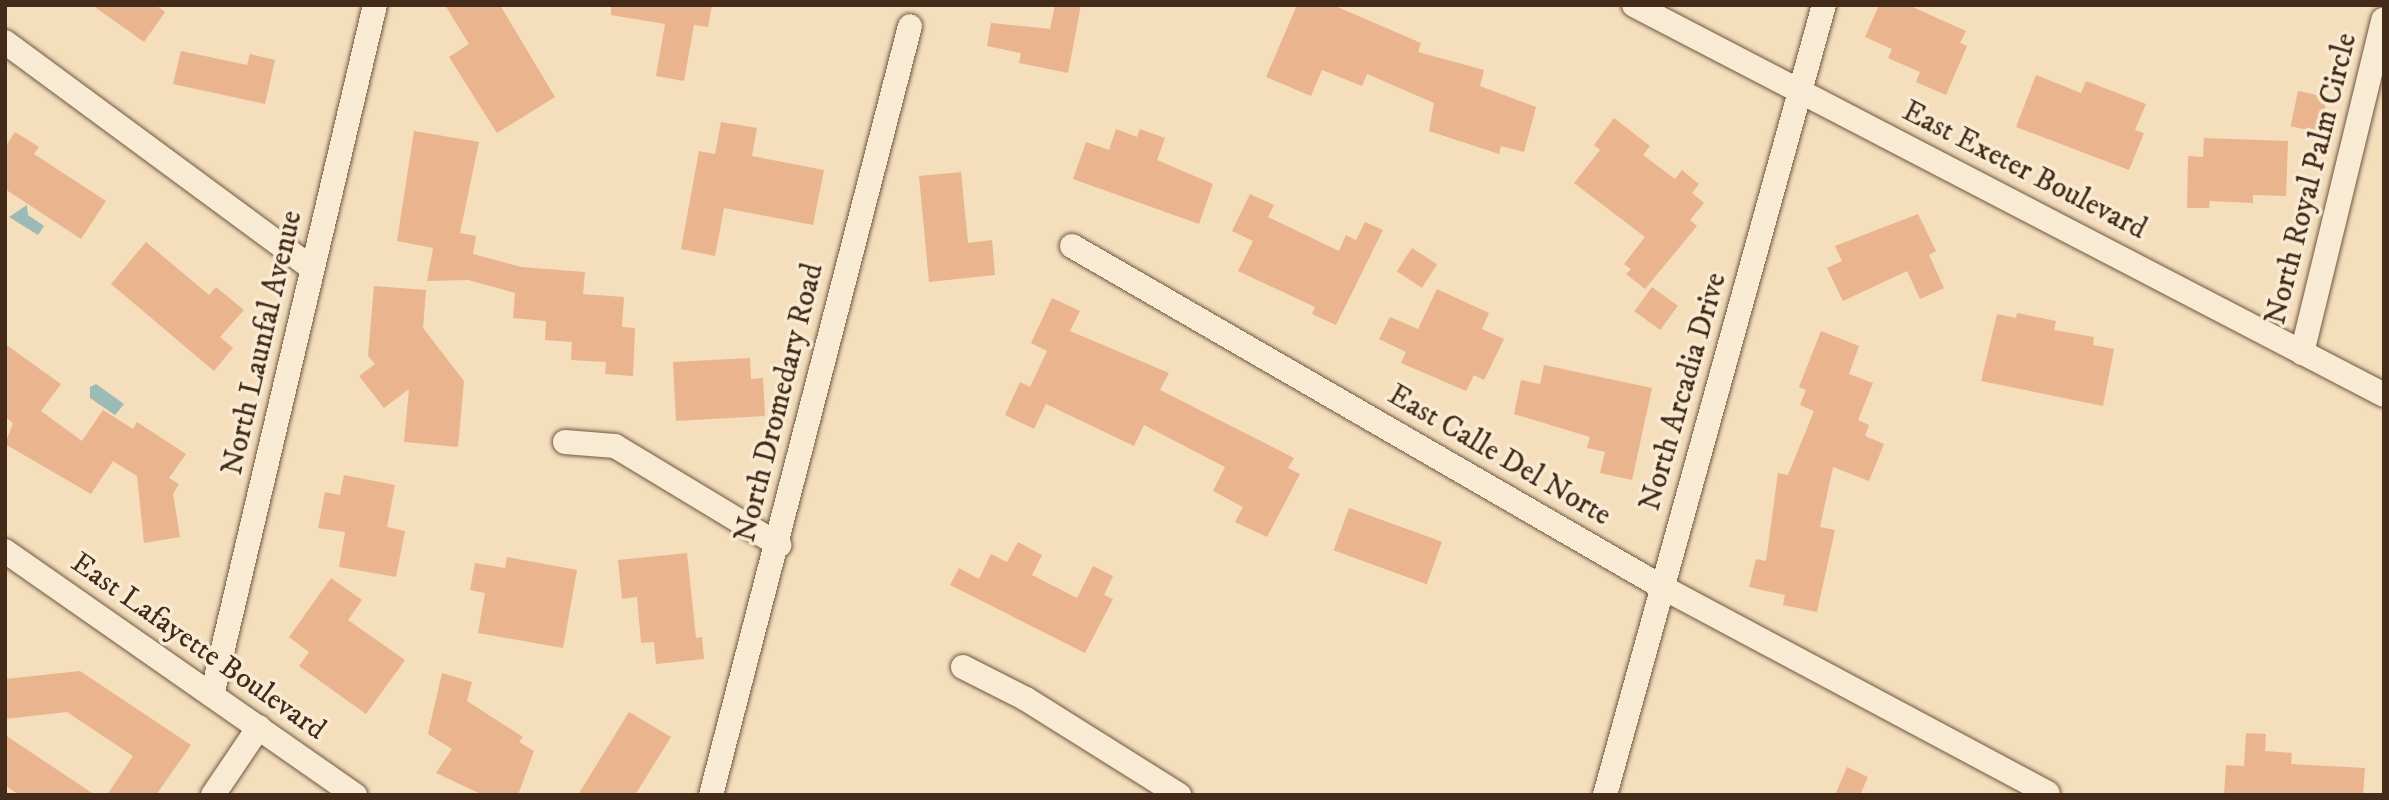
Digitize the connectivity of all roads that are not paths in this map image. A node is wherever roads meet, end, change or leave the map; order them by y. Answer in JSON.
{"nodes":[{"id":1,"x":374,"y":5,"type":"edge"},
{"id":2,"x":1634,"y":5,"type":"edge"},
{"id":3,"x":1824,"y":5,"type":"edge"},
{"id":4,"x":2383,"y":20,"type":"edge"},
{"id":5,"x":910,"y":26,"type":"dead end"},
{"id":6,"x":5,"y":42,"type":"edge"},
{"id":7,"x":1800,"y":90,"type":"junction"},
{"id":8,"x":1072,"y":246,"type":"dead end"},
{"id":9,"x":312,"y":268,"type":"junction"},
{"id":10,"x":2302,"y":353,"type":"junction"},
{"id":11,"x":2384,"y":395,"type":"edge"},
{"id":12,"x":565,"y":442,"type":"dead end"},
{"id":13,"x":779,"y":545,"type":"junction"},
{"id":14,"x":5,"y":551,"type":"edge"},
{"id":15,"x":1662,"y":587,"type":"junction"},
{"id":16,"x":962,"y":667,"type":"dead end"},
{"id":17,"x":212,"y":695,"type":"junction"},
{"id":18,"x":259,"y":727,"type":"junction"},
{"id":19,"x":2047,"y":793,"type":"edge"},
{"id":20,"x":213,"y":795,"type":"edge"},
{"id":21,"x":355,"y":795,"type":"edge"},
{"id":22,"x":711,"y":795,"type":"edge"},
{"id":23,"x":1179,"y":795,"type":"edge"},
{"id":24,"x":1605,"y":795,"type":"edge"}],
"edges":[{"from":1,"to":9,"type":"street","name":"North Launfal Avenue"},
{"from":2,"to":7,"type":"street","name":"East Exeter Boulevard"},
{"from":3,"to":7,"type":"street","name":"North Arcadia Drive"},
{"from":4,"to":10,"type":"street","name":"North Royal Palm Circle"},
{"from":5,"to":13,"type":"street","name":"North Dromedary Road"},
{"from":6,"to":9,"type":"street"},
{"from":7,"to":10,"type":"street","name":"East Exeter Boulevard"},
{"from":7,"to":15,"type":"street","name":"North Arcadia Drive"},
{"from":8,"to":15,"type":"street","name":"East Calle Del Norte"},
{"from":9,"to":17,"type":"street","name":"North Launfal Avenue"},
{"from":10,"to":11,"type":"street","name":"East Exeter Boulevard"},
{"from":12,"to":13,"type":"street"},
{"from":13,"to":22,"type":"street","name":"North Dromedary Road"},
{"from":14,"to":17,"type":"street","name":"East Lafayette Boulevard"},
{"from":15,"to":19,"type":"street","name":"East Calle Del Norte"},
{"from":15,"to":24,"type":"street","name":"North Arcadia Drive"},
{"from":16,"to":23,"type":"street"},
{"from":17,"to":18,"type":"street","name":"East Lafayette Boulevard"},
{"from":18,"to":20,"type":"street"},
{"from":18,"to":21,"type":"street","name":"East Lafayette Boulevard"}]}
